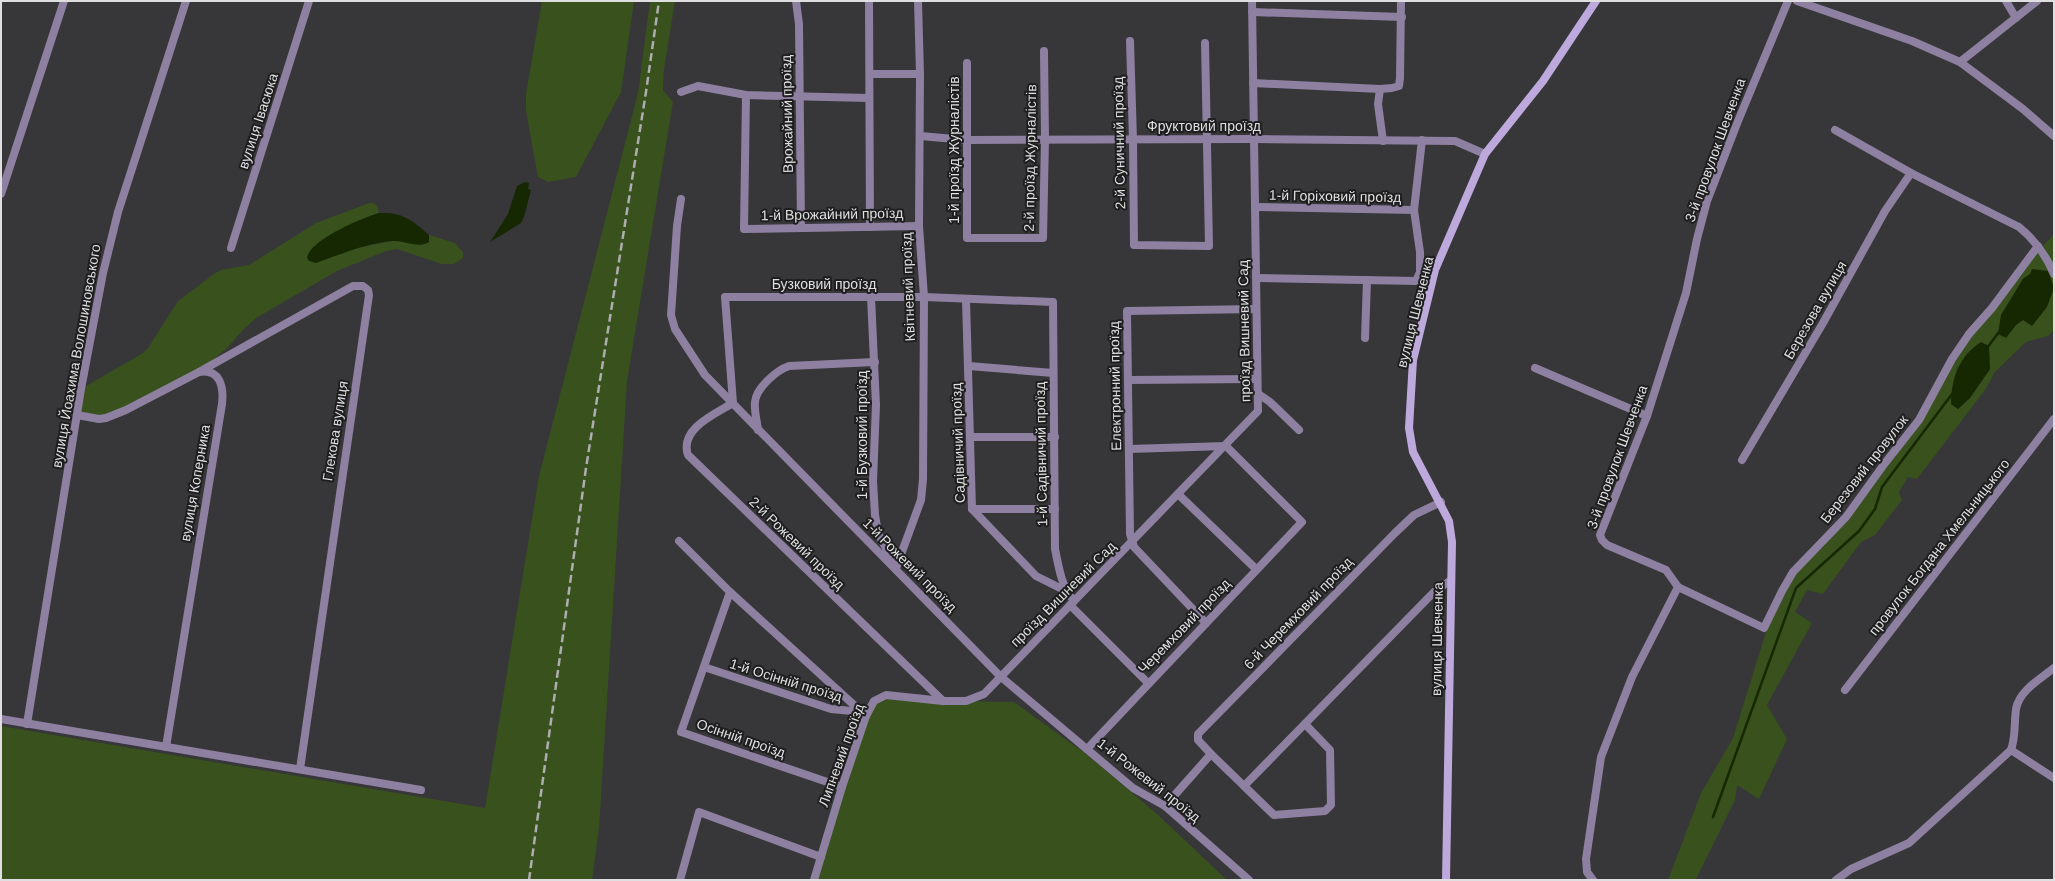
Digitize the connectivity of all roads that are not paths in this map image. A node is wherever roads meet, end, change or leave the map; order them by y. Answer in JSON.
{"nodes":[{"id":1,"x":64,"y":1,"type":"edge"},
{"id":2,"x":186,"y":1,"type":"edge"},
{"id":3,"x":309,"y":1,"type":"edge"},
{"id":4,"x":796,"y":1,"type":"edge"},
{"id":5,"x":869,"y":1,"type":"edge"},
{"id":6,"x":918,"y":1,"type":"edge"},
{"id":7,"x":1252,"y":1,"type":"edge"},
{"id":8,"x":1402,"y":1,"type":"edge"},
{"id":9,"x":1596,"y":1,"type":"edge"},
{"id":10,"x":1788,"y":1,"type":"edge"},
{"id":11,"x":1797,"y":1,"type":"edge"},
{"id":12,"x":2006,"y":1,"type":"edge"},
{"id":13,"x":2037,"y":1,"type":"edge"},
{"id":14,"x":1252,"y":12,"type":"junction"},
{"id":15,"x":1402,"y":17,"type":"junction"},
{"id":16,"x":2016,"y":18,"type":"junction"},
{"id":17,"x":1130,"y":41,"type":"dead end"},
{"id":18,"x":1205,"y":43,"type":"dead end"},
{"id":19,"x":1044,"y":51,"type":"dead end"},
{"id":20,"x":1960,"y":62,"type":"junction"},
{"id":21,"x":966,"y":63,"type":"dead end"},
{"id":22,"x":870,"y":74,"type":"junction"},
{"id":23,"x":920,"y":74,"type":"junction"},
{"id":24,"x":1253,"y":83,"type":"junction"},
{"id":25,"x":1380,"y":90,"type":"junction"},
{"id":26,"x":681,"y":92,"type":"dead end"},
{"id":27,"x":746,"y":96,"type":"junction"},
{"id":28,"x":800,"y":96,"type":"junction"},
{"id":29,"x":869,"y":98,"type":"junction"},
{"id":30,"x":1835,"y":130,"type":"dead end"},
{"id":31,"x":920,"y":136,"type":"junction"},
{"id":32,"x":2054,"y":136,"type":"edge"},
{"id":33,"x":1255,"y":138,"type":"junction"},
{"id":34,"x":1045,"y":139,"type":"junction"},
{"id":35,"x":966,"y":140,"type":"junction"},
{"id":36,"x":1133,"y":140,"type":"junction"},
{"id":37,"x":1207,"y":140,"type":"junction"},
{"id":38,"x":1422,"y":140,"type":"junction"},
{"id":39,"x":1383,"y":141,"type":"junction"},
{"id":40,"x":1485,"y":154,"type":"junction"},
{"id":41,"x":1911,"y":172,"type":"junction"},
{"id":42,"x":1,"y":194,"type":"edge"},
{"id":43,"x":681,"y":199,"type":"dead end"},
{"id":44,"x":1256,"y":208,"type":"junction"},
{"id":45,"x":1414,"y":210,"type":"junction"},
{"id":46,"x":919,"y":226,"type":"junction"},
{"id":47,"x":870,"y":227,"type":"junction"},
{"id":48,"x":801,"y":228,"type":"junction"},
{"id":49,"x":967,"y":238,"type":"joint"},
{"id":50,"x":2038,"y":246,"type":"junction"},
{"id":51,"x":231,"y":248,"type":"dead end"},
{"id":52,"x":2054,"y":274,"type":"edge"},
{"id":53,"x":1257,"y":278,"type":"junction"},
{"id":54,"x":1367,"y":280,"type":"junction"},
{"id":55,"x":871,"y":297,"type":"junction"},
{"id":56,"x":924,"y":297,"type":"junction"},
{"id":57,"x":966,"y":300,"type":"junction"},
{"id":58,"x":1053,"y":302,"type":"joint"},
{"id":59,"x":1256,"y":309,"type":"junction"},
{"id":60,"x":1364,"y":338,"type":"dead end"},
{"id":61,"x":875,"y":362,"type":"junction"},
{"id":62,"x":969,"y":366,"type":"junction"},
{"id":63,"x":1535,"y":368,"type":"dead end"},
{"id":64,"x":199,"y":372,"type":"junction"},
{"id":65,"x":1053,"y":373,"type":"junction"},
{"id":66,"x":1256,"y":379,"type":"junction"},
{"id":67,"x":1128,"y":380,"type":"junction"},
{"id":68,"x":1257,"y":394,"type":"junction"},
{"id":69,"x":732,"y":403,"type":"junction"},
{"id":70,"x":77,"y":415,"type":"junction"},
{"id":71,"x":1647,"y":416,"type":"junction"},
{"id":72,"x":2054,"y":419,"type":"edge"},
{"id":73,"x":758,"y":430,"type":"junction"},
{"id":74,"x":1299,"y":430,"type":"dead end"},
{"id":75,"x":970,"y":437,"type":"junction"},
{"id":76,"x":1055,"y":437,"type":"junction"},
{"id":77,"x":1226,"y":446,"type":"junction"},
{"id":78,"x":1129,"y":449,"type":"junction"},
{"id":79,"x":1742,"y":460,"type":"dead end"},
{"id":80,"x":1179,"y":494,"type":"junction"},
{"id":81,"x":1441,"y":502,"type":"junction"},
{"id":82,"x":972,"y":509,"type":"junction"},
{"id":83,"x":1055,"y":509,"type":"junction"},
{"id":84,"x":679,"y":541,"type":"dead end"},
{"id":85,"x":1132,"y":542,"type":"junction"},
{"id":86,"x":896,"y":568,"type":"junction"},
{"id":87,"x":1256,"y":569,"type":"junction"},
{"id":88,"x":1451,"y":580,"type":"junction"},
{"id":89,"x":1678,"y":587,"type":"junction"},
{"id":90,"x":1066,"y":591,"type":"junction"},
{"id":91,"x":730,"y":592,"type":"junction"},
{"id":92,"x":1072,"y":603,"type":"junction"},
{"id":93,"x":1206,"y":623,"type":"junction"},
{"id":94,"x":704,"y":668,"type":"junction"},
{"id":95,"x":2054,"y":668,"type":"edge"},
{"id":96,"x":1000,"y":676,"type":"junction"},
{"id":97,"x":1148,"y":683,"type":"junction"},
{"id":98,"x":1845,"y":690,"type":"dead end"},
{"id":99,"x":942,"y":701,"type":"junction"},
{"id":100,"x":864,"y":714,"type":"junction"},
{"id":101,"x":1,"y":719,"type":"edge"},
{"id":102,"x":27,"y":724,"type":"junction"},
{"id":103,"x":1305,"y":724,"type":"junction"},
{"id":104,"x":166,"y":747,"type":"junction"},
{"id":105,"x":1087,"y":749,"type":"junction"},
{"id":106,"x":2011,"y":750,"type":"junction"},
{"id":107,"x":1211,"y":754,"type":"junction"},
{"id":108,"x":300,"y":768,"type":"junction"},
{"id":109,"x":2054,"y":778,"type":"edge"},
{"id":110,"x":1244,"y":786,"type":"junction"},
{"id":111,"x":842,"y":787,"type":"junction"},
{"id":112,"x":421,"y":790,"type":"dead end"},
{"id":113,"x":1165,"y":806,"type":"junction"},
{"id":114,"x":822,"y":857,"type":"junction"},
{"id":115,"x":680,"y":880,"type":"edge"},
{"id":116,"x":814,"y":880,"type":"edge"},
{"id":117,"x":1249,"y":880,"type":"edge"},
{"id":118,"x":1446,"y":880,"type":"edge"},
{"id":119,"x":1593,"y":880,"type":"edge"},
{"id":120,"x":1836,"y":880,"type":"edge"}],
"edges":[{"from":1,"to":42,"type":"street"},
{"from":2,"to":70,"type":"street","name":"вулиця Йоахима Волошиновського"},
{"from":3,"to":51,"type":"street","name":"вулиця Івасюка"},
{"from":4,"to":28,"type":"street","name":"Врожайний проїзд"},
{"from":5,"to":22,"type":"street"},
{"from":6,"to":23,"type":"street","name":"Квітневий проїзд"},
{"from":7,"to":14,"type":"street","name":"проїзд Вишневий Сад"},
{"from":8,"to":15,"type":"street"},
{"from":9,"to":40,"type":"street","name":"вулиця Шевченка"},
{"from":10,"to":71,"type":"street","name":"3-й провулок Шевченка"},
{"from":11,"to":20,"type":"street"},
{"from":12,"to":16,"type":"street"},
{"from":13,"to":16,"type":"street"},
{"from":14,"to":15,"type":"street"},
{"from":14,"to":24,"type":"street","name":"проїзд Вишневий Сад"},
{"from":15,"to":25,"type":"street"},
{"from":16,"to":20,"type":"street"},
{"from":17,"to":36,"type":"street","name":"2-й Суничний проїзд"},
{"from":18,"to":37,"type":"street"},
{"from":19,"to":34,"type":"street","name":"2-й проїзд Журналістів"},
{"from":20,"to":32,"type":"street"},
{"from":21,"to":35,"type":"street","name":"1-й проїзд Журналістів"},
{"from":22,"to":23,"type":"street"},
{"from":22,"to":29,"type":"street"},
{"from":23,"to":31,"type":"street","name":"Квітневий проїзд"},
{"from":24,"to":25,"type":"street"},
{"from":24,"to":33,"type":"street","name":"проїзд Вишневий Сад"},
{"from":25,"to":39,"type":"street"},
{"from":26,"to":27,"type":"street"},
{"from":27,"to":28,"type":"street"},
{"from":27,"to":48,"type":"street","name":"1-й Врожайний проїзд"},
{"from":28,"to":29,"type":"street"},
{"from":28,"to":48,"type":"street","name":"Врожайний проїзд"},
{"from":29,"to":47,"type":"street"},
{"from":30,"to":41,"type":"street"},
{"from":31,"to":35,"type":"street","name":"Фруктовий проїзд"},
{"from":31,"to":46,"type":"street","name":"Квітневий проїзд"},
{"from":33,"to":37,"type":"street","name":"Фруктовий проїзд"},
{"from":33,"to":39,"type":"street","name":"Фруктовий проїзд"},
{"from":33,"to":44,"type":"street","name":"проїзд Вишневий Сад"},
{"from":34,"to":35,"type":"street","name":"Фруктовий проїзд"},
{"from":34,"to":36,"type":"street","name":"Фруктовий проїзд"},
{"from":34,"to":49,"type":"street","name":"2-й проїзд Журналістів"},
{"from":35,"to":49,"type":"street","name":"1-й проїзд Журналістів"},
{"from":36,"to":37,"type":"street","name":"Фруктовий проїзд"},
{"from":36,"to":37,"type":"street","name":"2-й Суничний проїзд"},
{"from":38,"to":39,"type":"street","name":"Фруктовий проїзд"},
{"from":38,"to":40,"type":"street","name":"Фруктовий проїзд"},
{"from":38,"to":45,"type":"street"},
{"from":40,"to":81,"type":"street","name":"вулиця Шевченка"},
{"from":41,"to":50,"type":"street"},
{"from":41,"to":79,"type":"street","name":"Березова вулиця"},
{"from":43,"to":69,"type":"street","name":"1-й Рожевий проїзд"},
{"from":44,"to":45,"type":"street","name":"1-й Горіховий проїзд"},
{"from":44,"to":53,"type":"street","name":"проїзд Вишневий Сад"},
{"from":45,"to":54,"type":"street"},
{"from":46,"to":47,"type":"street","name":"1-й Врожайний проїзд"},
{"from":46,"to":56,"type":"street","name":"Квітневий проїзд"},
{"from":47,"to":48,"type":"street","name":"1-й Врожайний проїзд"},
{"from":50,"to":52,"type":"street"},
{"from":50,"to":89,"type":"street","name":"Березовий провулок"},
{"from":53,"to":54,"type":"street"},
{"from":53,"to":59,"type":"street","name":"проїзд Вишневий Сад"},
{"from":54,"to":60,"type":"street"},
{"from":55,"to":56,"type":"street","name":"Бузковий проїзд"},
{"from":55,"to":61,"type":"street","name":"1-й Бузковий проїзд"},
{"from":55,"to":69,"type":"street","name":"Бузковий проїзд"},
{"from":56,"to":57,"type":"street","name":"Бузковий проїзд"},
{"from":56,"to":86,"type":"street","name":"Квітневий проїзд"},
{"from":57,"to":58,"type":"street","name":"Бузковий проїзд"},
{"from":57,"to":62,"type":"street","name":"Садівничий проїзд"},
{"from":58,"to":65,"type":"street","name":"1-й Садівничий проїзд"},
{"from":59,"to":66,"type":"street","name":"проїзд Вишневий Сад"},
{"from":59,"to":67,"type":"street","name":"Електронний проїзд"},
{"from":61,"to":73,"type":"street"},
{"from":61,"to":86,"type":"street","name":"1-й Бузковий проїзд"},
{"from":62,"to":65,"type":"street"},
{"from":62,"to":75,"type":"street","name":"Садівничий проїзд"},
{"from":63,"to":71,"type":"street"},
{"from":64,"to":70,"type":"street"},
{"from":64,"to":104,"type":"street","name":"вулиця Коперника"},
{"from":64,"to":108,"type":"street","name":"Глекова вулиця"},
{"from":65,"to":76,"type":"street","name":"1-й Садівничий проїзд"},
{"from":66,"to":67,"type":"street"},
{"from":66,"to":68,"type":"street","name":"проїзд Вишневий Сад"},
{"from":67,"to":78,"type":"street","name":"Електронний проїзд"},
{"from":68,"to":74,"type":"street"},
{"from":68,"to":77,"type":"street","name":"проїзд Вишневий Сад"},
{"from":69,"to":73,"type":"street","name":"1-й Рожевий проїзд"},
{"from":69,"to":99,"type":"street","name":"2-й Рожевий проїзд"},
{"from":70,"to":102,"type":"street","name":"вулиця Йоахима Волошиновського"},
{"from":71,"to":89,"type":"street","name":"3-й провулок Шевченка"},
{"from":72,"to":98,"type":"street","name":"провулок Богдана Хмельницького"},
{"from":73,"to":86,"type":"street","name":"1-й Рожевий проїзд"},
{"from":75,"to":76,"type":"street"},
{"from":75,"to":82,"type":"street","name":"Садівничий проїзд"},
{"from":76,"to":83,"type":"street","name":"1-й Садівничий проїзд"},
{"from":77,"to":78,"type":"street"},
{"from":77,"to":80,"type":"street","name":"проїзд Вишневий Сад"},
{"from":77,"to":87,"type":"street","name":"Черемховий проїзд"},
{"from":78,"to":85,"type":"street","name":"Електронний проїзд"},
{"from":80,"to":85,"type":"street","name":"проїзд Вишневий Сад"},
{"from":80,"to":87,"type":"street"},
{"from":81,"to":88,"type":"street","name":"вулиця Шевченка"},
{"from":81,"to":107,"type":"street","name":"6-й Черемховий проїзд"},
{"from":82,"to":83,"type":"street"},
{"from":82,"to":90,"type":"street","name":"Садівничий проїзд"},
{"from":83,"to":90,"type":"street","name":"1-й Садівничий проїзд"},
{"from":84,"to":91,"type":"street"},
{"from":85,"to":92,"type":"street","name":"проїзд Вишневий Сад"},
{"from":85,"to":93,"type":"street"},
{"from":86,"to":96,"type":"street","name":"1-й Рожевий проїзд"},
{"from":87,"to":93,"type":"street","name":"Черемховий проїзд"},
{"from":88,"to":103,"type":"street"},
{"from":88,"to":118,"type":"street","name":"вулиця Шевченка"},
{"from":89,"to":119,"type":"street"},
{"from":90,"to":92,"type":"street","name":"1-й Садівничий проїзд"},
{"from":91,"to":94,"type":"street","name":"Осінній проїзд"},
{"from":91,"to":100,"type":"street"},
{"from":92,"to":96,"type":"street","name":"проїзд Вишневий Сад"},
{"from":92,"to":97,"type":"street","name":"1-й Садівничий проїзд"},
{"from":93,"to":97,"type":"street","name":"Черемховий проїзд"},
{"from":94,"to":100,"type":"street","name":"1-й Осінній проїзд"},
{"from":94,"to":111,"type":"street","name":"Осінній проїзд"},
{"from":95,"to":106,"type":"street"},
{"from":96,"to":99,"type":"street","name":"Липневий проїзд"},
{"from":96,"to":105,"type":"street","name":"1-й Рожевий проїзд"},
{"from":97,"to":105,"type":"street","name":"Черемховий проїзд"},
{"from":99,"to":100,"type":"street","name":"Липневий проїзд"},
{"from":100,"to":111,"type":"street","name":"Липневий проїзд"},
{"from":101,"to":102,"type":"street"},
{"from":102,"to":104,"type":"street"},
{"from":103,"to":110,"type":"street"},
{"from":103,"to":110,"type":"street","name":"6-й Черемховий проїзд"},
{"from":104,"to":108,"type":"street"},
{"from":105,"to":113,"type":"street","name":"1-й Рожевий проїзд"},
{"from":106,"to":109,"type":"street"},
{"from":106,"to":120,"type":"street"},
{"from":107,"to":110,"type":"street","name":"6-й Черемховий проїзд"},
{"from":107,"to":113,"type":"street"},
{"from":108,"to":112,"type":"street"},
{"from":111,"to":114,"type":"street","name":"Липневий проїзд"},
{"from":113,"to":117,"type":"street","name":"1-й Рожевий проїзд"},
{"from":114,"to":115,"type":"street"},
{"from":114,"to":116,"type":"street","name":"Липневий проїзд"}]}
